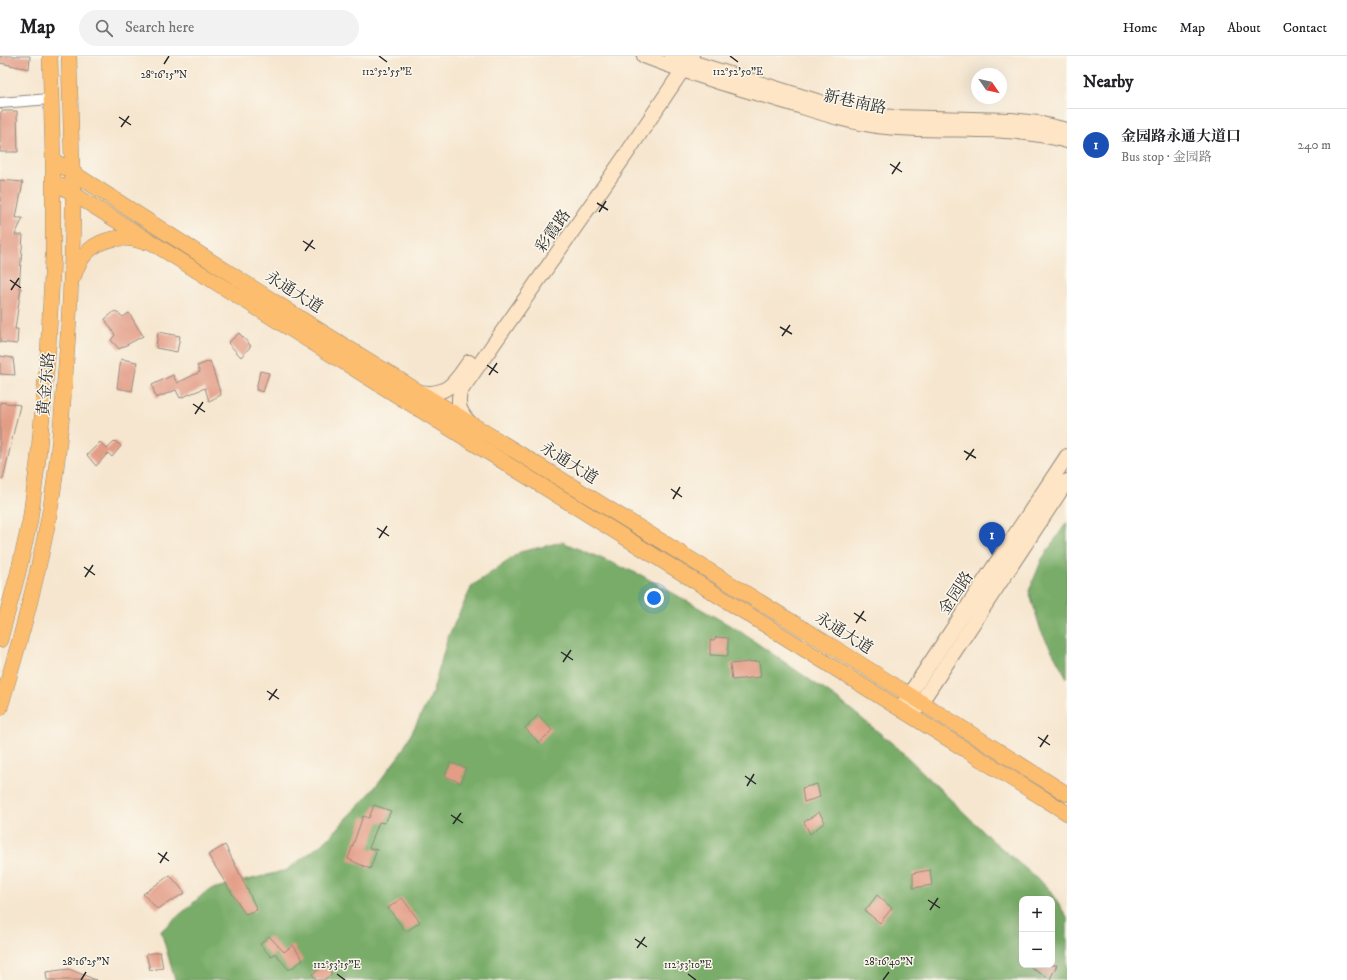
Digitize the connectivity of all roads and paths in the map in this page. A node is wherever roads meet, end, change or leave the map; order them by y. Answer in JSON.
{"nodes":[{"id":1,"x":50,"y":56,"type":"edge"},
{"id":2,"x":69,"y":56,"type":"edge"},
{"id":3,"x":644,"y":56,"type":"edge"},
{"id":4,"x":681,"y":61,"type":"edge"},
{"id":5,"x":50,"y":99,"type":"junction"},
{"id":6,"x":0,"y":103,"type":"edge"},
{"id":7,"x":1067,"y":130,"type":"edge"},
{"id":8,"x":1067,"y":141,"type":"edge"},
{"id":9,"x":72,"y":153,"type":"junction"},
{"id":10,"x":53,"y":160,"type":"junction"},
{"id":11,"x":72,"y":173,"type":"junction"},
{"id":12,"x":53,"y":181,"type":"junction"},
{"id":13,"x":96,"y":189,"type":"junction"},
{"id":14,"x":72,"y":193,"type":"junction"},
{"id":15,"x":161,"y":248,"type":"junction"},
{"id":16,"x":70,"y":290,"type":"junction"},
{"id":17,"x":420,"y":392,"type":"junction"},
{"id":18,"x":472,"y":424,"type":"junction"},
{"id":19,"x":1067,"y":456,"type":"edge"},
{"id":20,"x":1067,"y":481,"type":"edge"},
{"id":21,"x":0,"y":640,"type":"edge"},
{"id":22,"x":922,"y":674,"type":"junction"},
{"id":23,"x":887,"y":681,"type":"junction"},
{"id":24,"x":935,"y":681,"type":"junction"},
{"id":25,"x":915,"y":698,"type":"junction"},
{"id":26,"x":0,"y":708,"type":"edge"},
{"id":27,"x":906,"y":712,"type":"junction"},
{"id":28,"x":946,"y":718,"type":"junction"},
{"id":29,"x":1067,"y":794,"type":"edge"},
{"id":30,"x":1067,"y":813,"type":"edge"}],
"edges":[{"from":1,"to":5,"type":"main road","name":"黄金东路"},
{"from":2,"to":9,"type":"main road","name":"黄金东路"},
{"from":3,"to":4,"type":"main road","name":"新巷南路"},
{"from":4,"to":7,"type":"main road","name":"新巷南路"},
{"from":4,"to":8,"type":"main road","name":"新巷南路"},
{"from":4,"to":17,"type":"main road","name":"彩霞路"},
{"from":4,"to":18,"type":"main road","name":"彩霞路"},
{"from":5,"to":6,"type":"street"},
{"from":5,"to":10,"type":"main road","name":"黄金东路"},
{"from":9,"to":11,"type":"main road","name":"黄金东路"},
{"from":9,"to":13,"type":"main road"},
{"from":10,"to":11,"type":"main road","name":"永通大道"},
{"from":10,"to":12,"type":"main road","name":"黄金东路"},
{"from":11,"to":13,"type":"main road","name":"永通大道"},
{"from":11,"to":14,"type":"main road","name":"黄金东路"},
{"from":12,"to":14,"type":"main road","name":"永通大道"},
{"from":12,"to":21,"type":"main road","name":"黄金东路"},
{"from":13,"to":17,"type":"main road","name":"永通大道"},
{"from":14,"to":15,"type":"main road","name":"永通大道"},
{"from":14,"to":16,"type":"main road","name":"黄金东路"},
{"from":15,"to":16,"type":"main road"},
{"from":15,"to":27,"type":"main road","name":"永通大道"},
{"from":16,"to":26,"type":"main road","name":"黄金东路"},
{"from":17,"to":18,"type":"main road","name":"永通大道"},
{"from":18,"to":23,"type":"main road","name":"永通大道"},
{"from":19,"to":22,"type":"main road","name":"金园路"},
{"from":20,"to":24,"type":"main road","name":"金园路"},
{"from":22,"to":23,"type":"main road"},
{"from":22,"to":25,"type":"main road","name":"金园路"},
{"from":23,"to":25,"type":"main road","name":"永通大道"},
{"from":24,"to":25,"type":"main road","name":"金园路"},
{"from":24,"to":28,"type":"main road"},
{"from":25,"to":27,"type":"main road","name":"金园路"},
{"from":25,"to":28,"type":"main road","name":"永通大道"},
{"from":27,"to":30,"type":"main road","name":"永通大道"},
{"from":28,"to":29,"type":"main road","name":"永通大道"}]}
